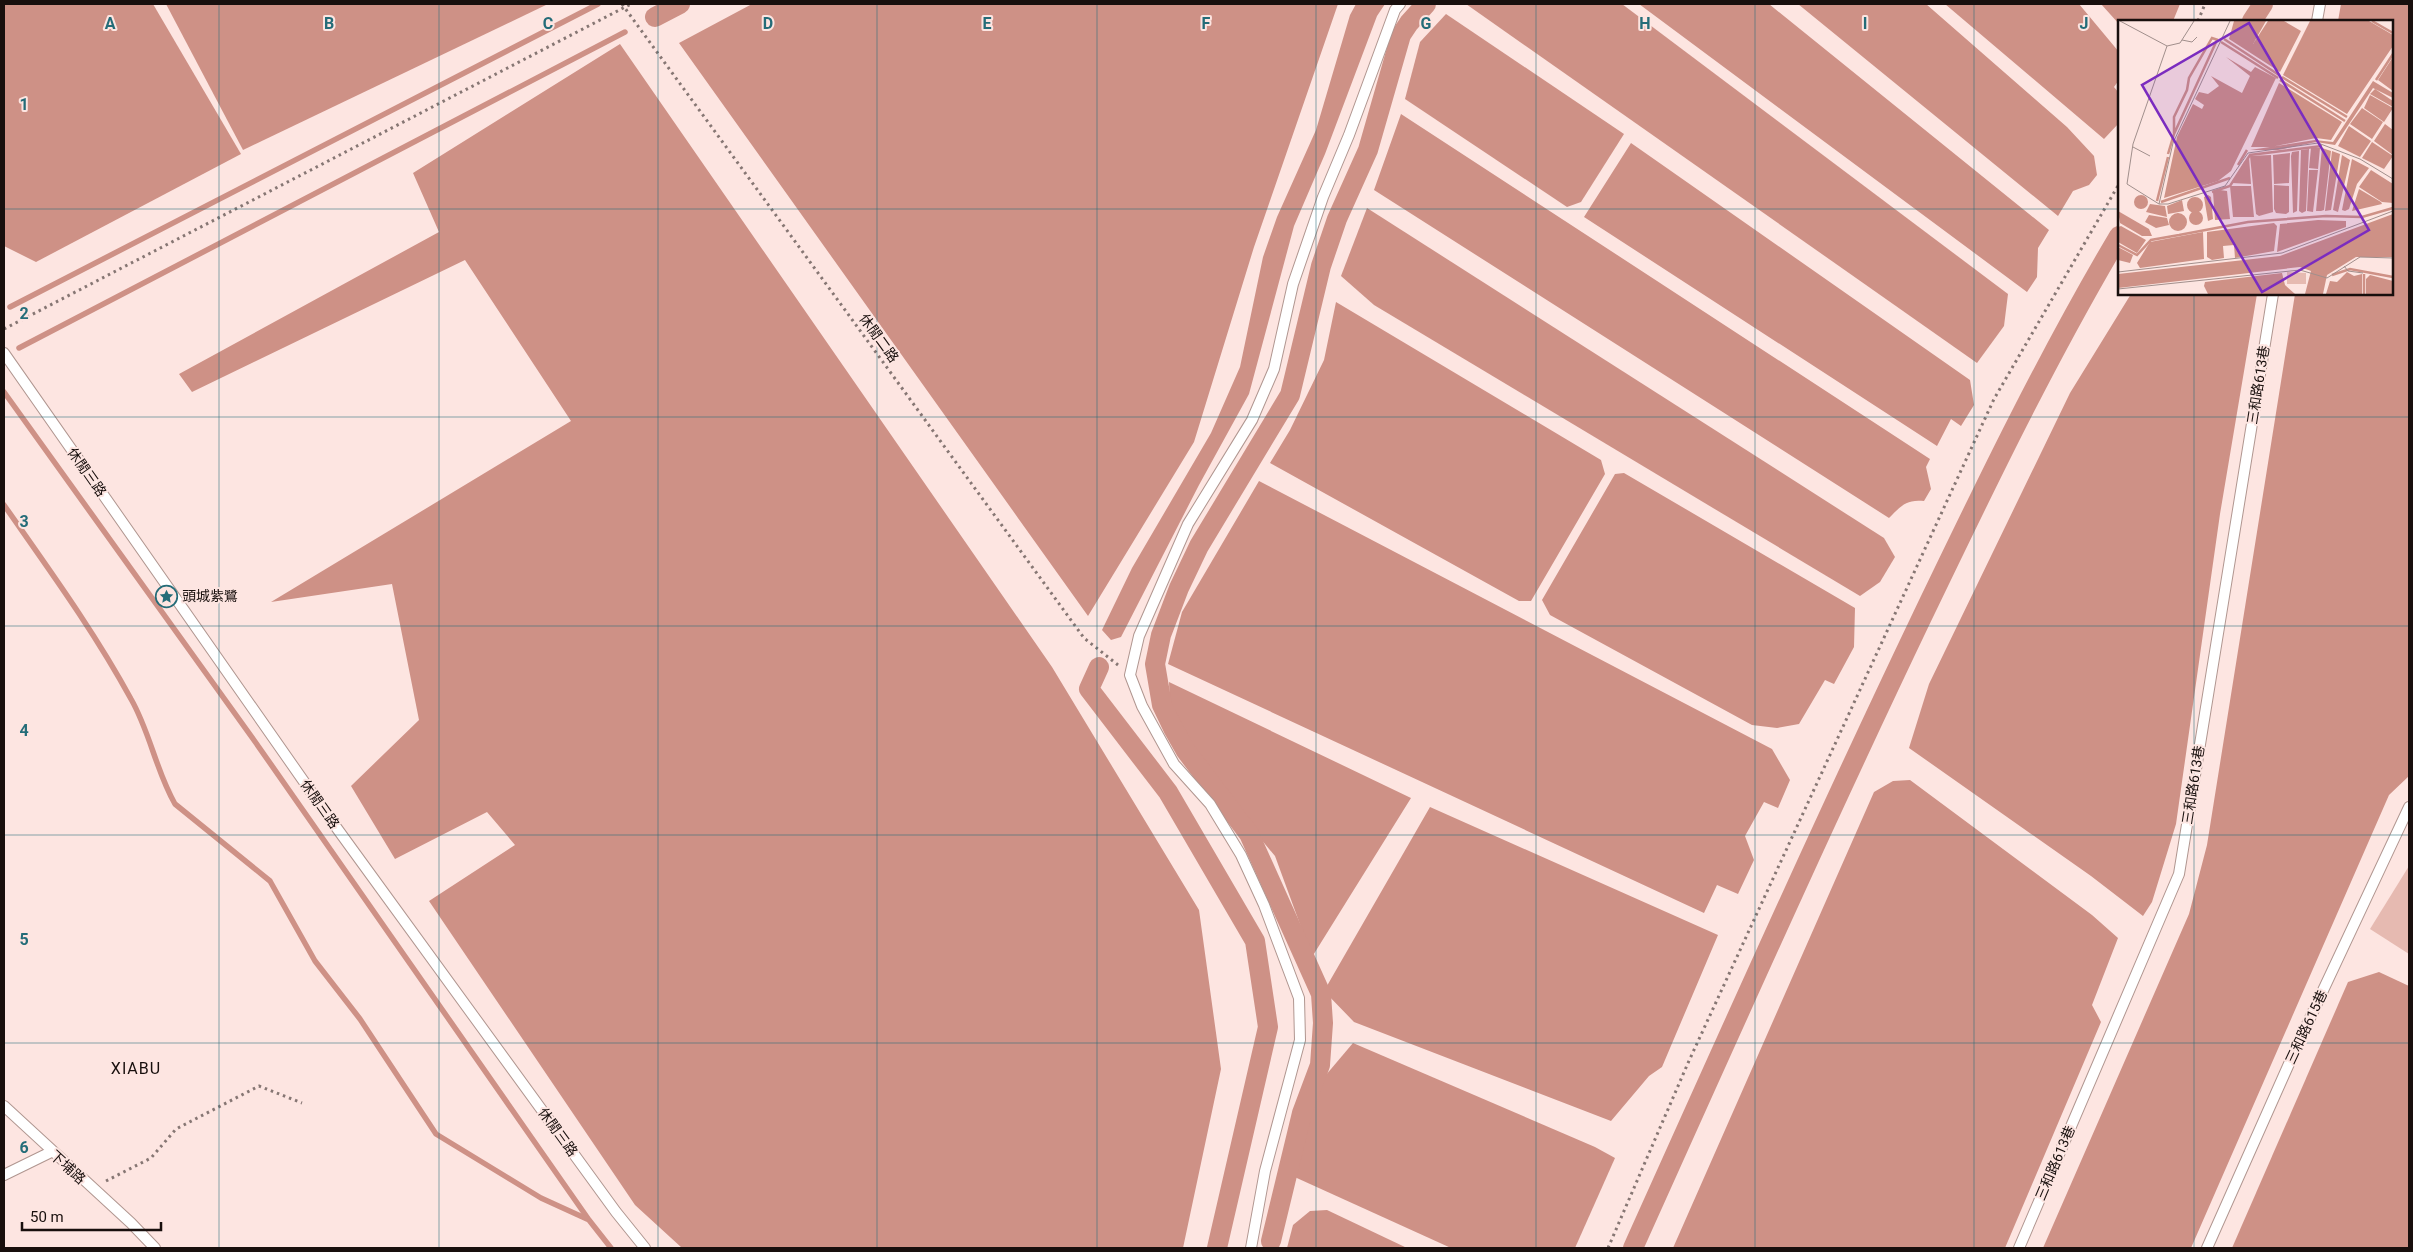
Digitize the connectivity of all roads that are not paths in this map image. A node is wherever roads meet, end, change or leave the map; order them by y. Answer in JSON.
{"nodes":[{"id":1,"x":1400,"y":4,"type":"edge"},
{"id":2,"x":2320,"y":4,"type":"edge"},
{"id":3,"x":2317,"y":20,"type":"edge"},
{"id":4,"x":2273,"y":295,"type":"edge"},
{"id":5,"x":4,"y":353,"type":"edge"},
{"id":6,"x":2409,"y":807,"type":"edge"},
{"id":7,"x":4,"y":1106,"type":"edge"},
{"id":8,"x":51,"y":1152,"type":"junction"},
{"id":9,"x":4,"y":1175,"type":"edge"},
{"id":10,"x":155,"y":1248,"type":"edge"},
{"id":11,"x":645,"y":1248,"type":"edge"},
{"id":12,"x":1251,"y":1248,"type":"edge"},
{"id":13,"x":2019,"y":1248,"type":"edge"},
{"id":14,"x":2207,"y":1248,"type":"edge"}],
"edges":[{"from":1,"to":12,"type":"lane"},
{"from":2,"to":3,"type":"lane"},
{"from":4,"to":13,"type":"lane","name":"三和路613巷"},
{"from":5,"to":11,"type":"lane","name":"休閒三路"},
{"from":6,"to":14,"type":"lane","name":"三和路615巷"},
{"from":7,"to":8,"type":"lane","name":"下埔路"},
{"from":8,"to":9,"type":"lane"},
{"from":8,"to":10,"type":"lane","name":"下埔路"}]}
